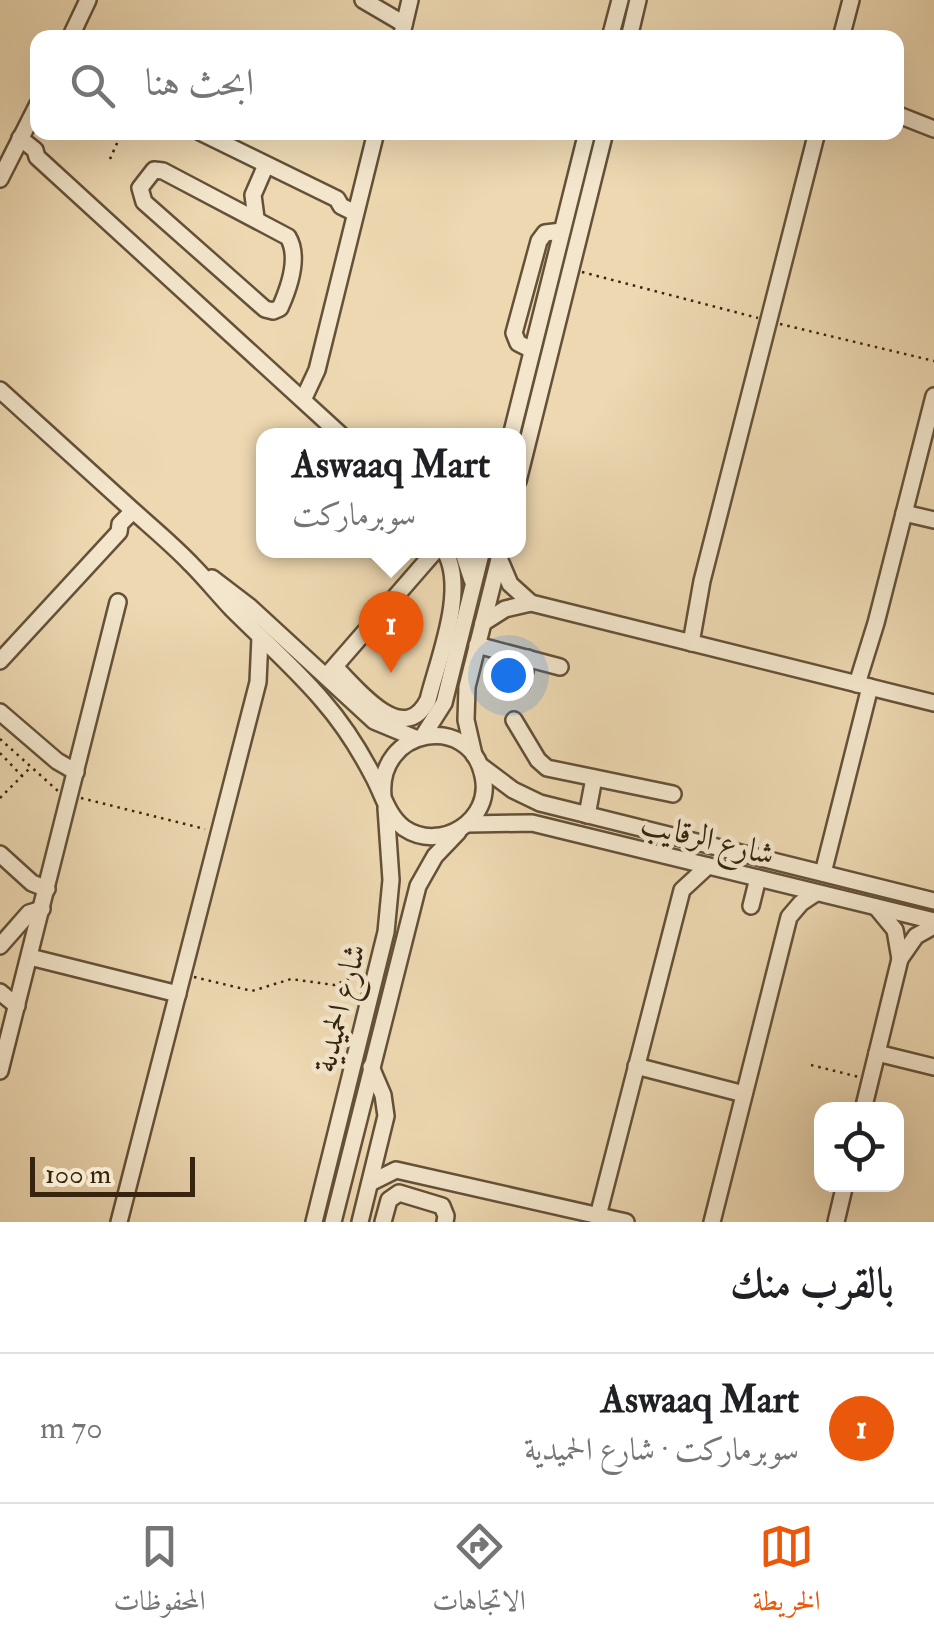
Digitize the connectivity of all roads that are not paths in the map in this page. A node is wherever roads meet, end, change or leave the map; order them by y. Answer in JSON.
{"nodes":[{"id":1,"x":88,"y":0,"type":"edge"},
{"id":2,"x":363,"y":0,"type":"edge"},
{"id":3,"x":620,"y":0,"type":"edge"},
{"id":4,"x":638,"y":0,"type":"edge"},
{"id":5,"x":851,"y":0,"type":"edge"},
{"id":6,"x":406,"y":19,"type":"edge"},
{"id":7,"x":74,"y":30,"type":"edge"},
{"id":8,"x":612,"y":30,"type":"edge"},
{"id":9,"x":630,"y":30,"type":"edge"},
{"id":10,"x":843,"y":30,"type":"edge"},
{"id":11,"x":904,"y":117,"type":"edge"},
{"id":12,"x":30,"y":119,"type":"edge"},
{"id":13,"x":934,"y":129,"type":"edge"},
{"id":14,"x":216,"y":140,"type":"edge"},
{"id":15,"x":374,"y":140,"type":"edge"},
{"id":16,"x":585,"y":140,"type":"edge"},
{"id":17,"x":603,"y":140,"type":"edge"},
{"id":18,"x":815,"y":140,"type":"edge"},
{"id":19,"x":18,"y":142,"type":"junction"},
{"id":20,"x":266,"y":165,"type":"junction"},
{"id":21,"x":0,"y":179,"type":"edge"},
{"id":22,"x":253,"y":195,"type":"junction"},
{"id":23,"x":234,"y":207,"type":"junction"},
{"id":24,"x":356,"y":208,"type":"junction"},
{"id":25,"x":256,"y":218,"type":"junction"},
{"id":26,"x":2,"y":394,"type":"edge"},
{"id":27,"x":934,"y":396,"type":"edge"},
{"id":28,"x":303,"y":400,"type":"junction"},
{"id":29,"x":333,"y":428,"type":"edge"},
{"id":30,"x":513,"y":428,"type":"edge"},
{"id":31,"x":526,"y":449,"type":"edge"},
{"id":32,"x":905,"y":509,"type":"junction"},
{"id":33,"x":137,"y":514,"type":"junction"},
{"id":34,"x":934,"y":516,"type":"edge"},
{"id":35,"x":430,"y":558,"type":"edge"},
{"id":36,"x":433,"y":558,"type":"edge"},
{"id":37,"x":448,"y":558,"type":"edge"},
{"id":38,"x":465,"y":558,"type":"edge"},
{"id":39,"x":480,"y":558,"type":"edge"},
{"id":40,"x":499,"y":558,"type":"edge"},
{"id":41,"x":501,"y":558,"type":"edge"},
{"id":42,"x":192,"y":564,"type":"junction"},
{"id":43,"x":454,"y":572,"type":"junction"},
{"id":44,"x":474,"y":584,"type":"junction"},
{"id":45,"x":118,"y":602,"type":"dead end"},
{"id":46,"x":531,"y":603,"type":"junction"},
{"id":47,"x":483,"y":623,"type":"junction"},
{"id":48,"x":445,"y":630,"type":"junction"},
{"id":49,"x":260,"y":637,"type":"junction"},
{"id":50,"x":687,"y":642,"type":"junction"},
{"id":51,"x":477,"y":645,"type":"junction"},
{"id":52,"x":456,"y":654,"type":"junction"},
{"id":53,"x":528,"y":658,"type":"junction"},
{"id":54,"x":0,"y":661,"type":"edge"},
{"id":55,"x":291,"y":666,"type":"junction"},
{"id":56,"x":560,"y":667,"type":"dead end"},
{"id":57,"x":331,"y":672,"type":"junction"},
{"id":58,"x":258,"y":682,"type":"junction"},
{"id":59,"x":522,"y":684,"type":"dead end"},
{"id":60,"x":864,"y":686,"type":"junction"},
{"id":61,"x":934,"y":703,"type":"edge"},
{"id":62,"x":0,"y":712,"type":"edge"},
{"id":63,"x":514,"y":720,"type":"dead end"},
{"id":64,"x":419,"y":737,"type":"junction"},
{"id":65,"x":477,"y":761,"type":"junction"},
{"id":66,"x":76,"y":772,"type":"junction"},
{"id":67,"x":594,"y":778,"type":"junction"},
{"id":68,"x":672,"y":794,"type":"dead end"},
{"id":69,"x":384,"y":800,"type":"junction"},
{"id":70,"x":587,"y":815,"type":"junction"},
{"id":71,"x":464,"y":826,"type":"junction"},
{"id":72,"x":0,"y":854,"type":"edge"},
{"id":73,"x":666,"y":856,"type":"junction"},
{"id":74,"x":708,"y":866,"type":"junction"},
{"id":75,"x":823,"y":873,"type":"junction"},
{"id":76,"x":764,"y":880,"type":"junction"},
{"id":77,"x":47,"y":890,"type":"junction"},
{"id":78,"x":682,"y":890,"type":"junction"},
{"id":79,"x":816,"y":893,"type":"junction"},
{"id":80,"x":934,"y":901,"type":"edge"},
{"id":81,"x":751,"y":906,"type":"dead end"},
{"id":82,"x":876,"y":907,"type":"junction"},
{"id":83,"x":42,"y":908,"type":"junction"},
{"id":84,"x":789,"y":917,"type":"junction"},
{"id":85,"x":934,"y":924,"type":"edge"},
{"id":86,"x":0,"y":946,"type":"edge"},
{"id":87,"x":30,"y":957,"type":"junction"},
{"id":88,"x":900,"y":959,"type":"junction"},
{"id":89,"x":0,"y":992,"type":"edge"},
{"id":90,"x":178,"y":994,"type":"junction"},
{"id":91,"x":16,"y":1006,"type":"junction"},
{"id":92,"x":877,"y":1053,"type":"junction"},
{"id":93,"x":371,"y":1066,"type":"junction"},
{"id":94,"x":636,"y":1066,"type":"junction"},
{"id":95,"x":934,"y":1067,"type":"edge"},
{"id":96,"x":0,"y":1071,"type":"edge"},
{"id":97,"x":744,"y":1094,"type":"junction"},
{"id":98,"x":865,"y":1102,"type":"edge"},
{"id":99,"x":379,"y":1145,"type":"junction"},
{"id":100,"x":396,"y":1170,"type":"junction"},
{"id":101,"x":370,"y":1182,"type":"junction"},
{"id":102,"x":843,"y":1192,"type":"edge"},
{"id":103,"x":594,"y":1217,"type":"edge"},
{"id":104,"x":363,"y":1220,"type":"edge"},
{"id":105,"x":119,"y":1222,"type":"edge"},
{"id":106,"x":314,"y":1222,"type":"edge"},
{"id":107,"x":333,"y":1222,"type":"edge"},
{"id":108,"x":384,"y":1222,"type":"edge"},
{"id":109,"x":445,"y":1222,"type":"edge"},
{"id":110,"x":626,"y":1222,"type":"edge"},
{"id":111,"x":712,"y":1222,"type":"edge"},
{"id":112,"x":836,"y":1222,"type":"edge"}],
"edges":[{"from":1,"to":7,"type":"street"},
{"from":2,"to":6,"type":"street"},
{"from":3,"to":8,"type":"street"},
{"from":4,"to":9,"type":"street"},
{"from":5,"to":10,"type":"street"},
{"from":11,"to":13,"type":"street"},
{"from":12,"to":19,"type":"street"},
{"from":14,"to":20,"type":"street"},
{"from":15,"to":24,"type":"street"},
{"from":16,"to":30,"type":"street"},
{"from":17,"to":31,"type":"street"},
{"from":18,"to":50,"type":"street"},
{"from":19,"to":21,"type":"street"},
{"from":19,"to":28,"type":"street"},
{"from":20,"to":22,"type":"street"},
{"from":20,"to":24,"type":"street"},
{"from":22,"to":23,"type":"street"},
{"from":22,"to":25,"type":"street"},
{"from":23,"to":25,"type":"street"},
{"from":23,"to":25,"type":"street"},
{"from":24,"to":28,"type":"street"},
{"from":26,"to":33,"type":"street"},
{"from":27,"to":32,"type":"street"},
{"from":28,"to":29,"type":"street"},
{"from":32,"to":34,"type":"street"},
{"from":32,"to":60,"type":"street"},
{"from":33,"to":42,"type":"street"},
{"from":33,"to":54,"type":"street"},
{"from":35,"to":57,"type":"street"},
{"from":36,"to":43,"type":"street"},
{"from":37,"to":43,"type":"street"},
{"from":38,"to":44,"type":"street"},
{"from":39,"to":44,"type":"street"},
{"from":40,"to":47,"type":"street"},
{"from":41,"to":46,"type":"street"},
{"from":42,"to":49,"type":"street"},
{"from":42,"to":57,"type":"street"},
{"from":43,"to":48,"type":"street"},
{"from":44,"to":52,"type":"street"},
{"from":45,"to":66,"type":"street"},
{"from":46,"to":47,"type":"street"},
{"from":46,"to":50,"type":"street"},
{"from":47,"to":51,"type":"street"},
{"from":48,"to":52,"type":"street"},
{"from":48,"to":57,"type":"street"},
{"from":49,"to":55,"type":"street"},
{"from":49,"to":58,"type":"street"},
{"from":50,"to":60,"type":"street"},
{"from":51,"to":53,"type":"street"},
{"from":51,"to":65,"type":"street"},
{"from":52,"to":64,"type":"street"},
{"from":53,"to":56,"type":"street"},
{"from":53,"to":59,"type":"street"},
{"from":55,"to":58,"type":"street"},
{"from":55,"to":69,"type":"street"},
{"from":57,"to":64,"type":"street"},
{"from":58,"to":90,"type":"street"},
{"from":60,"to":61,"type":"street"},
{"from":60,"to":75,"type":"street"},
{"from":62,"to":66,"type":"street"},
{"from":63,"to":67,"type":"street"},
{"from":64,"to":65,"type":"street"},
{"from":64,"to":69,"type":"street"},
{"from":65,"to":70,"type":"street","name":"شارع الرقايب"},
{"from":65,"to":71,"type":"street"},
{"from":66,"to":77,"type":"street"},
{"from":67,"to":68,"type":"street"},
{"from":67,"to":70,"type":"street"},
{"from":69,"to":71,"type":"street"},
{"from":69,"to":106,"type":"street","name":"شارع الحميدية"},
{"from":70,"to":75,"type":"street","name":"شارع الرقايب"},
{"from":71,"to":73,"type":"street","name":"شارع الرقايب"},
{"from":71,"to":93,"type":"street","name":"شارع الحميدية"},
{"from":72,"to":77,"type":"street"},
{"from":73,"to":74,"type":"street","name":"شارع الرقايب"},
{"from":73,"to":78,"type":"street"},
{"from":74,"to":76,"type":"street","name":"شارع الرقايب"},
{"from":74,"to":78,"type":"street"},
{"from":75,"to":80,"type":"street","name":"شارع الرقايب"},
{"from":76,"to":79,"type":"street","name":"شارع الرقايب"},
{"from":76,"to":81,"type":"street"},
{"from":76,"to":84,"type":"street"},
{"from":77,"to":83,"type":"street"},
{"from":78,"to":94,"type":"street"},
{"from":79,"to":82,"type":"street","name":"شارع الرقايب"},
{"from":79,"to":84,"type":"street"},
{"from":82,"to":85,"type":"street","name":"شارع الرقايب"},
{"from":82,"to":88,"type":"street"},
{"from":83,"to":86,"type":"street"},
{"from":83,"to":87,"type":"street"},
{"from":84,"to":97,"type":"street"},
{"from":85,"to":88,"type":"street"},
{"from":87,"to":90,"type":"street"},
{"from":87,"to":91,"type":"street"},
{"from":88,"to":92,"type":"street"},
{"from":89,"to":91,"type":"street"},
{"from":90,"to":105,"type":"street"},
{"from":91,"to":96,"type":"street"},
{"from":92,"to":95,"type":"street"},
{"from":92,"to":98,"type":"street"},
{"from":93,"to":99,"type":"street"},
{"from":93,"to":107,"type":"street","name":"شارع الحميدية"},
{"from":94,"to":97,"type":"street"},
{"from":94,"to":103,"type":"street"},
{"from":97,"to":111,"type":"street"},
{"from":99,"to":100,"type":"street"},
{"from":99,"to":101,"type":"street"},
{"from":100,"to":101,"type":"street"},
{"from":100,"to":103,"type":"street"},
{"from":101,"to":104,"type":"street"},
{"from":102,"to":112,"type":"street"},
{"from":103,"to":110,"type":"street"},
{"from":108,"to":109,"type":"street"}]}
